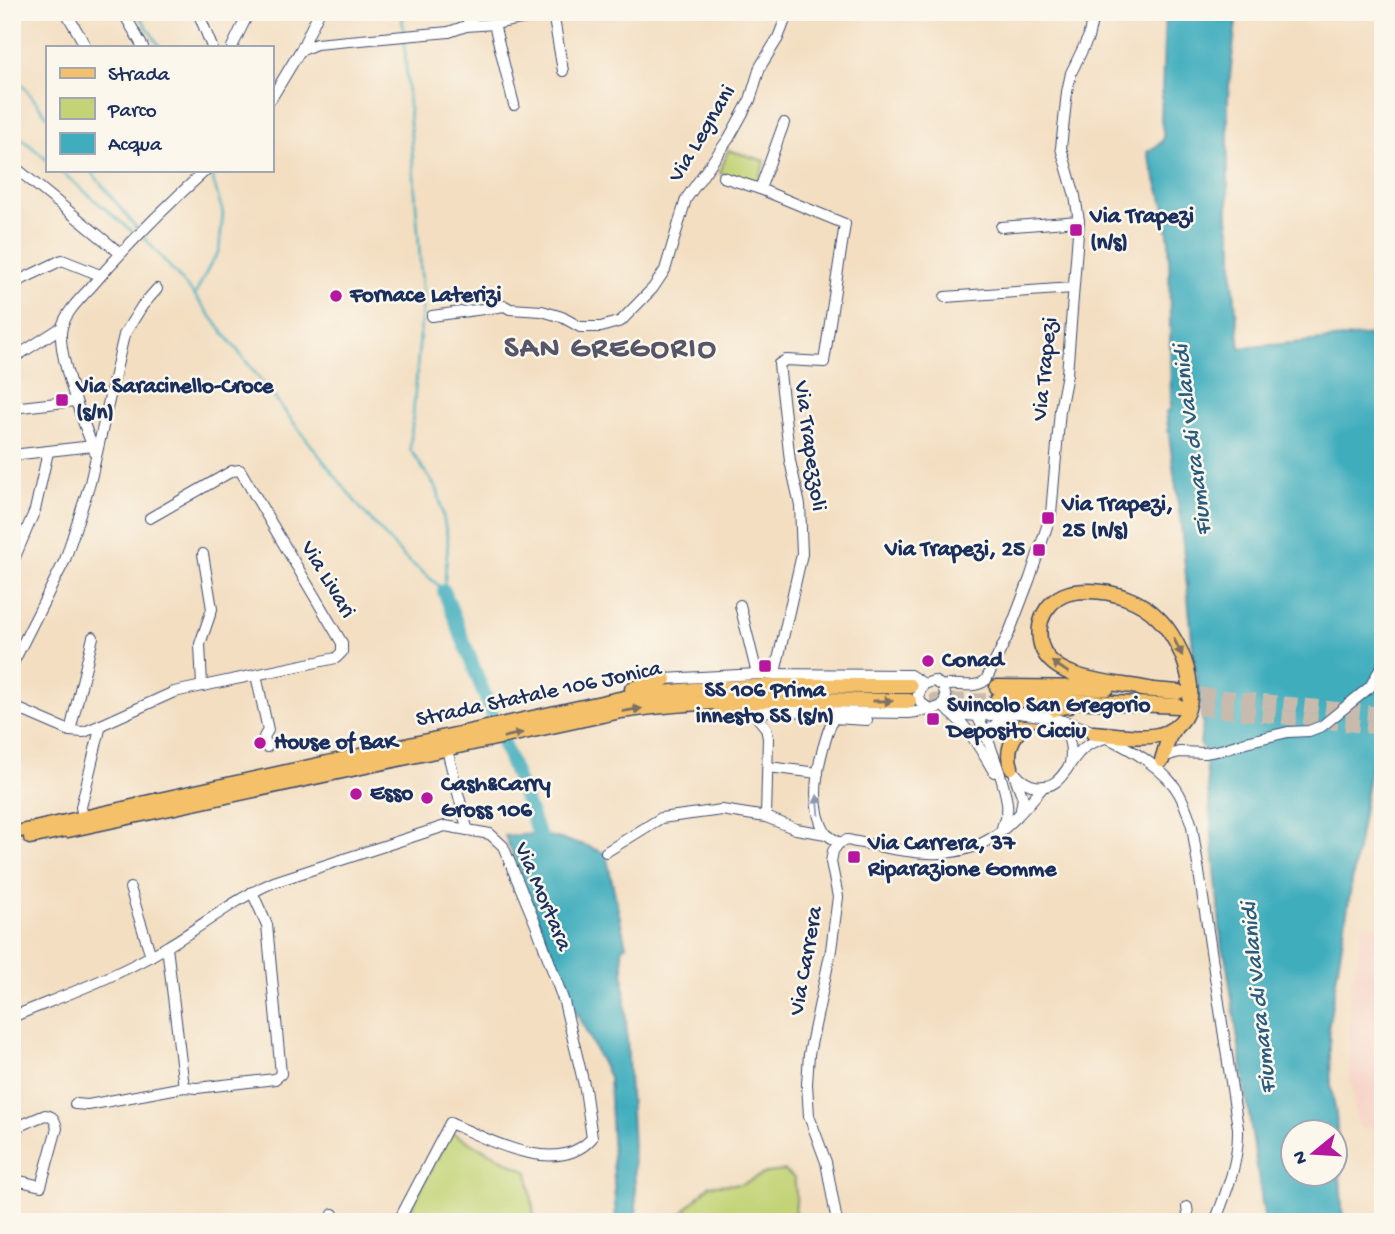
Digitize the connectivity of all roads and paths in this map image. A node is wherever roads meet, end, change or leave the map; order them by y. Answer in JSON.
{"nodes":[{"id":1,"x":66,"y":12,"type":"edge"},
{"id":2,"x":123,"y":12,"type":"edge"},
{"id":3,"x":198,"y":12,"type":"edge"},
{"id":4,"x":250,"y":12,"type":"edge"},
{"id":5,"x":319,"y":12,"type":"edge"},
{"id":6,"x":476,"y":12,"type":"edge"},
{"id":7,"x":788,"y":12,"type":"edge"},
{"id":8,"x":1094,"y":12,"type":"edge"},
{"id":9,"x":494,"y":24,"type":"junction"},
{"id":10,"x":466,"y":26,"type":"junction"},
{"id":11,"x":85,"y":46,"type":"edge"},
{"id":12,"x":142,"y":46,"type":"edge"},
{"id":13,"x":212,"y":46,"type":"edge"},
{"id":14,"x":233,"y":46,"type":"edge"},
{"id":15,"x":300,"y":51,"type":"junction"},
{"id":16,"x":563,"y":71,"type":"dead end"},
{"id":17,"x":273,"y":96,"type":"edge"},
{"id":18,"x":514,"y":105,"type":"dead end"},
{"id":19,"x":784,"y":123,"type":"dead end"},
{"id":20,"x":12,"y":165,"type":"edge"},
{"id":21,"x":202,"y":172,"type":"edge"},
{"id":22,"x":723,"y":177,"type":"dead end"},
{"id":23,"x":760,"y":189,"type":"junction"},
{"id":24,"x":1079,"y":220,"type":"junction"},
{"id":25,"x":1001,"y":227,"type":"dead end"},
{"id":26,"x":122,"y":251,"type":"junction"},
{"id":27,"x":100,"y":275,"type":"junction"},
{"id":28,"x":12,"y":284,"type":"edge"},
{"id":29,"x":1073,"y":288,"type":"junction"},
{"id":30,"x":157,"y":289,"type":"dead end"},
{"id":31,"x":945,"y":297,"type":"dead end"},
{"id":32,"x":432,"y":316,"type":"dead end"},
{"id":33,"x":62,"y":327,"type":"junction"},
{"id":34,"x":12,"y":359,"type":"edge"},
{"id":35,"x":75,"y":401,"type":"junction"},
{"id":36,"x":12,"y":408,"type":"edge"},
{"id":37,"x":94,"y":451,"type":"junction"},
{"id":38,"x":48,"y":452,"type":"junction"},
{"id":39,"x":12,"y":455,"type":"edge"},
{"id":40,"x":150,"y":518,"type":"dead end"},
{"id":41,"x":202,"y":554,"type":"dead end"},
{"id":42,"x":12,"y":564,"type":"edge"},
{"id":43,"x":740,"y":605,"type":"dead end"},
{"id":44,"x":93,"y":637,"type":"dead end"},
{"id":45,"x":12,"y":665,"type":"edge"},
{"id":46,"x":1382,"y":669,"type":"edge"},
{"id":47,"x":775,"y":673,"type":"junction"},
{"id":48,"x":757,"y":674,"type":"junction"},
{"id":49,"x":256,"y":675,"type":"junction"},
{"id":50,"x":664,"y":679,"type":"joint"},
{"id":51,"x":202,"y":686,"type":"junction"},
{"id":52,"x":943,"y":686,"type":"junction"},
{"id":53,"x":1149,"y":689,"type":"junction"},
{"id":54,"x":915,"y":690,"type":"junction"},
{"id":55,"x":677,"y":703,"type":"junction"},
{"id":56,"x":1152,"y":704,"type":"junction"},
{"id":57,"x":12,"y":706,"type":"edge"},
{"id":58,"x":578,"y":706,"type":"junction"},
{"id":59,"x":937,"y":708,"type":"junction"},
{"id":60,"x":752,"y":711,"type":"junction"},
{"id":61,"x":783,"y":711,"type":"junction"},
{"id":62,"x":1014,"y":713,"type":"junction"},
{"id":63,"x":955,"y":714,"type":"junction"},
{"id":64,"x":977,"y":716,"type":"junction"},
{"id":65,"x":563,"y":717,"type":"junction"},
{"id":66,"x":1051,"y":718,"type":"junction"},
{"id":67,"x":867,"y":720,"type":"dead end"},
{"id":68,"x":101,"y":725,"type":"junction"},
{"id":69,"x":1176,"y":727,"type":"junction"},
{"id":70,"x":968,"y":728,"type":"junction"},
{"id":71,"x":70,"y":731,"type":"junction"},
{"id":72,"x":1099,"y":735,"type":"junction"},
{"id":73,"x":768,"y":738,"type":"junction"},
{"id":74,"x":987,"y":738,"type":"junction"},
{"id":75,"x":456,"y":744,"type":"junction"},
{"id":76,"x":267,"y":747,"type":"dead end"},
{"id":77,"x":1159,"y":763,"type":"junction"},
{"id":78,"x":768,"y":766,"type":"junction"},
{"id":79,"x":1011,"y":767,"type":"junction"},
{"id":80,"x":1069,"y":768,"type":"junction"},
{"id":81,"x":818,"y":773,"type":"junction"},
{"id":82,"x":1002,"y":785,"type":"junction"},
{"id":83,"x":1044,"y":786,"type":"junction"},
{"id":84,"x":142,"y":809,"type":"junction"},
{"id":85,"x":83,"y":817,"type":"junction"},
{"id":86,"x":766,"y":817,"type":"junction"},
{"id":87,"x":1015,"y":818,"type":"junction"},
{"id":88,"x":467,"y":828,"type":"junction"},
{"id":89,"x":68,"y":830,"type":"joint"},
{"id":90,"x":1001,"y":830,"type":"junction"},
{"id":91,"x":12,"y":833,"type":"edge"},
{"id":92,"x":826,"y":834,"type":"junction"},
{"id":93,"x":12,"y":842,"type":"edge"},
{"id":94,"x":839,"y":842,"type":"junction"},
{"id":95,"x":606,"y":852,"type":"dead end"},
{"id":96,"x":130,"y":888,"type":"dead end"},
{"id":97,"x":252,"y":892,"type":"junction"},
{"id":98,"x":167,"y":947,"type":"junction"},
{"id":99,"x":151,"y":956,"type":"junction"},
{"id":100,"x":12,"y":1017,"type":"edge"},
{"id":101,"x":184,"y":1087,"type":"junction"},
{"id":102,"x":75,"y":1104,"type":"dead end"},
{"id":103,"x":12,"y":1129,"type":"edge"},
{"id":104,"x":12,"y":1179,"type":"edge"},
{"id":105,"x":1187,"y":1207,"type":"dead end"},
{"id":106,"x":398,"y":1222,"type":"edge"},
{"id":107,"x":837,"y":1222,"type":"edge"},
{"id":108,"x":1189,"y":1222,"type":"edge"},
{"id":109,"x":1215,"y":1222,"type":"edge"}],
"edges":[{"from":1,"to":11,"type":"street"},
{"from":2,"to":12,"type":"street"},
{"from":3,"to":13,"type":"street"},
{"from":4,"to":14,"type":"street"},
{"from":5,"to":15,"type":"street"},
{"from":6,"to":10,"type":"street"},
{"from":7,"to":32,"type":"street","name":"Via Legnani"},
{"from":8,"to":24,"type":"street","name":"Via Trapezi"},
{"from":9,"to":10,"type":"street"},
{"from":9,"to":16,"type":"street"},
{"from":9,"to":18,"type":"street"},
{"from":10,"to":15,"type":"street"},
{"from":15,"to":17,"type":"street"},
{"from":19,"to":23,"type":"street"},
{"from":20,"to":26,"type":"street"},
{"from":21,"to":26,"type":"street"},
{"from":22,"to":23,"type":"street"},
{"from":23,"to":47,"type":"street","name":"Via Trapezzoli"},
{"from":24,"to":25,"type":"street"},
{"from":24,"to":29,"type":"street","name":"Via Trapezi"},
{"from":26,"to":27,"type":"street"},
{"from":27,"to":28,"type":"street"},
{"from":27,"to":33,"type":"street"},
{"from":29,"to":31,"type":"street"},
{"from":29,"to":52,"type":"street","name":"Via Trapezi"},
{"from":30,"to":37,"type":"street"},
{"from":33,"to":34,"type":"street"},
{"from":33,"to":35,"type":"street"},
{"from":35,"to":36,"type":"street"},
{"from":35,"to":37,"type":"street"},
{"from":37,"to":38,"type":"street"},
{"from":37,"to":45,"type":"street"},
{"from":38,"to":39,"type":"street"},
{"from":38,"to":42,"type":"street"},
{"from":40,"to":49,"type":"street","name":"Via Livari"},
{"from":41,"to":51,"type":"street"},
{"from":43,"to":48,"type":"street"},
{"from":44,"to":71,"type":"street"},
{"from":46,"to":77,"type":"street"},
{"from":47,"to":48,"type":"street"},
{"from":47,"to":54,"type":"street"},
{"from":48,"to":50,"type":"street"},
{"from":49,"to":51,"type":"street","name":"Via Livari"},
{"from":49,"to":76,"type":"street"},
{"from":50,"to":58,"type":"highway"},
{"from":51,"to":68,"type":"street","name":"Via Livari"},
{"from":52,"to":54,"type":"street"},
{"from":52,"to":59,"type":"street"},
{"from":53,"to":56,"type":"highway"},
{"from":53,"to":56,"type":"highway"},
{"from":53,"to":69,"type":"highway","one_way":true},
{"from":55,"to":54,"type":"highway","name":"Strada Statale 106 Jonica","one_way":true},
{"from":54,"to":58,"type":"highway","name":"Strada Statale 106 Jonica"},
{"from":54,"to":59,"type":"street"},
{"from":55,"to":60,"type":"highway"},
{"from":65,"to":55,"type":"highway","name":"Strada Statale 106 Jonica","one_way":true},
{"from":56,"to":79,"type":"highway"},
{"from":57,"to":71,"type":"street"},
{"from":58,"to":65,"type":"highway","name":"Strada Statale 106 Jonica"},
{"from":59,"to":61,"type":"street"},
{"from":59,"to":63,"type":"street"},
{"from":60,"to":61,"type":"street"},
{"from":60,"to":73,"type":"street"},
{"from":61,"to":73,"type":"street"},
{"from":62,"to":64,"type":"street"},
{"from":62,"to":66,"type":"street","bridge":true},
{"from":62,"to":74,"type":"street"},
{"from":63,"to":64,"type":"street"},
{"from":63,"to":70,"type":"street"},
{"from":64,"to":70,"type":"street"},
{"from":64,"to":74,"type":"street"},
{"from":65,"to":75,"type":"highway","name":"Strada Statale 106 Jonica"},
{"from":66,"to":72,"type":"street"},
{"from":66,"to":80,"type":"street"},
{"from":67,"to":81,"type":"street"},
{"from":68,"to":71,"type":"street","name":"Via Livari"},
{"from":68,"to":85,"type":"street"},
{"from":69,"to":72,"type":"highway"},
{"from":69,"to":77,"type":"highway"},
{"from":70,"to":82,"type":"street"},
{"from":72,"to":77,"type":"street"},
{"from":72,"to":80,"type":"street"},
{"from":73,"to":78,"type":"street"},
{"from":74,"to":82,"type":"street"},
{"from":75,"to":84,"type":"highway","name":"Strada Statale 106 Jonica"},
{"from":75,"to":88,"type":"street"},
{"from":77,"to":109,"type":"street"},
{"from":78,"to":81,"type":"street"},
{"from":78,"to":86,"type":"street"},
{"from":79,"to":83,"type":"street"},
{"from":79,"to":87,"type":"street"},
{"from":80,"to":83,"type":"street"},
{"from":92,"to":81,"type":"street","one_way":true},
{"from":82,"to":90,"type":"street"},
{"from":83,"to":87,"type":"street"},
{"from":84,"to":85,"type":"main road"},
{"from":84,"to":89,"type":"highway","name":"Strada Statale 106 Jonica"},
{"from":85,"to":91,"type":"main road"},
{"from":86,"to":92,"type":"street"},
{"from":86,"to":95,"type":"street"},
{"from":87,"to":90,"type":"street"},
{"from":88,"to":97,"type":"street","name":"Via Mortara"},
{"from":88,"to":106,"type":"street","name":"Via Mortara"},
{"from":89,"to":93,"type":"main road"},
{"from":90,"to":94,"type":"street"},
{"from":92,"to":94,"type":"street"},
{"from":94,"to":107,"type":"street","name":"Via Carrera"},
{"from":96,"to":99,"type":"street"},
{"from":97,"to":98,"type":"street","name":"Via Mortara"},
{"from":97,"to":101,"type":"street"},
{"from":98,"to":99,"type":"street","name":"Via Mortara"},
{"from":98,"to":101,"type":"street"},
{"from":99,"to":100,"type":"street","name":"Via Mortara"},
{"from":101,"to":102,"type":"street"},
{"from":103,"to":104,"type":"street"},
{"from":105,"to":108,"type":"street"}]}
